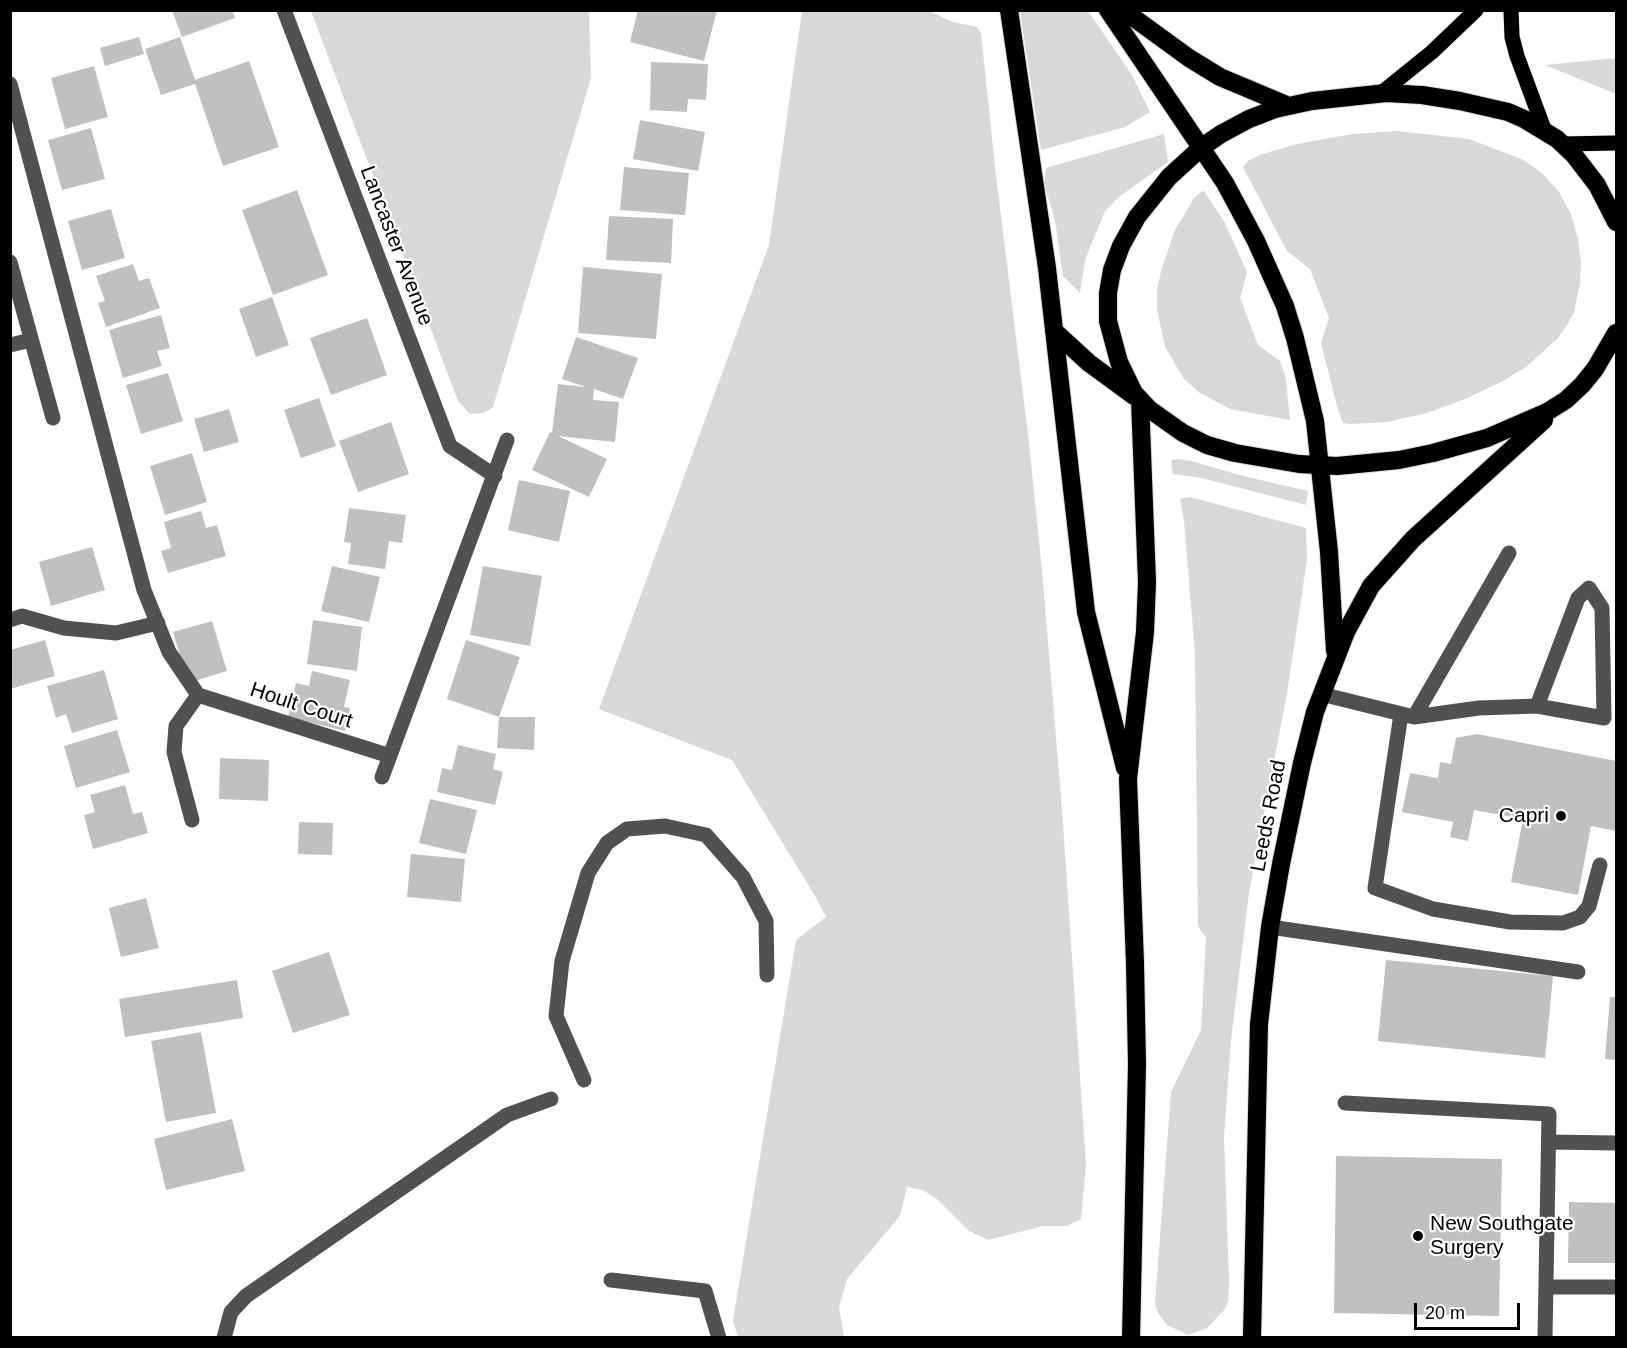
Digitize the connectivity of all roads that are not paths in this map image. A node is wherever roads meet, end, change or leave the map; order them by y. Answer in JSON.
{"nodes":[{"id":1,"x":284,"y":10,"type":"edge"},
{"id":2,"x":1009,"y":10,"type":"edge"},
{"id":3,"x":1108,"y":10,"type":"edge"},
{"id":4,"x":1123,"y":10,"type":"edge"},
{"id":5,"x":1476,"y":10,"type":"edge"},
{"id":6,"x":1511,"y":10,"type":"edge"},
{"id":7,"x":10,"y":84,"type":"edge"},
{"id":8,"x":1380,"y":94,"type":"junction"},
{"id":9,"x":1290,"y":106,"type":"junction"},
{"id":10,"x":1544,"y":129,"type":"junction"},
{"id":11,"x":1617,"y":143,"type":"edge"},
{"id":12,"x":1562,"y":144,"type":"junction"},
{"id":13,"x":1202,"y":147,"type":"junction"},
{"id":14,"x":1617,"y":222,"type":"edge"},
{"id":15,"x":10,"y":262,"type":"edge"},
{"id":16,"x":1054,"y":331,"type":"junction"},
{"id":17,"x":1617,"y":333,"type":"edge"},
{"id":18,"x":31,"y":340,"type":"junction"},
{"id":19,"x":10,"y":345,"type":"edge"},
{"id":20,"x":1140,"y":400,"type":"junction"},
{"id":21,"x":1566,"y":400,"type":"junction"},
{"id":22,"x":53,"y":418,"type":"dead end"},
{"id":23,"x":507,"y":440,"type":"dead end"},
{"id":24,"x":1321,"y":465,"type":"junction"},
{"id":25,"x":495,"y":476,"type":"junction"},
{"id":26,"x":1509,"y":553,"type":"dead end"},
{"id":27,"x":10,"y":620,"type":"edge"},
{"id":28,"x":158,"y":624,"type":"junction"},
{"id":29,"x":1335,"y":655,"type":"junction"},
{"id":30,"x":1321,"y":694,"type":"junction"},
{"id":31,"x":198,"y":695,"type":"junction"},
{"id":32,"x":1537,"y":706,"type":"junction"},
{"id":33,"x":1408,"y":715,"type":"junction"},
{"id":34,"x":390,"y":756,"type":"junction"},
{"id":35,"x":382,"y":777,"type":"dead end"},
{"id":36,"x":1128,"y":779,"type":"junction"},
{"id":37,"x":192,"y":820,"type":"dead end"},
{"id":38,"x":1600,"y":865,"type":"dead end"},
{"id":39,"x":1270,"y":927,"type":"junction"},
{"id":40,"x":1578,"y":972,"type":"dead end"},
{"id":41,"x":767,"y":975,"type":"dead end"},
{"id":42,"x":584,"y":1080,"type":"dead end"},
{"id":43,"x":551,"y":1099,"type":"dead end"},
{"id":44,"x":1345,"y":1103,"type":"dead end"},
{"id":45,"x":1549,"y":1142,"type":"junction"},
{"id":46,"x":1617,"y":1143,"type":"edge"},
{"id":47,"x":610,"y":1280,"type":"dead end"},
{"id":48,"x":1547,"y":1287,"type":"junction"},
{"id":49,"x":1617,"y":1287,"type":"edge"},
{"id":50,"x":1135,"y":1334,"type":"edge"},
{"id":51,"x":224,"y":1338,"type":"edge"},
{"id":52,"x":719,"y":1338,"type":"edge"},
{"id":53,"x":1252,"y":1338,"type":"edge"},
{"id":54,"x":1545,"y":1338,"type":"edge"}],
"edges":[{"from":1,"to":25,"type":"street","name":"Lancaster Avenue"},
{"from":2,"to":16,"type":"highway"},
{"from":3,"to":13,"type":"highway"},
{"from":4,"to":9,"type":"highway"},
{"from":5,"to":8,"type":"main road"},
{"from":6,"to":10,"type":"main road"},
{"from":7,"to":28,"type":"street"},
{"from":8,"to":9,"type":"highway"},
{"from":8,"to":10,"type":"highway"},
{"from":9,"to":13,"type":"highway"},
{"from":10,"to":12,"type":"highway"},
{"from":11,"to":12,"type":"main road"},
{"from":12,"to":14,"type":"highway"},
{"from":13,"to":20,"type":"highway"},
{"from":13,"to":24,"type":"highway"},
{"from":15,"to":18,"type":"street"},
{"from":16,"to":20,"type":"highway"},
{"from":16,"to":36,"type":"highway"},
{"from":17,"to":21,"type":"highway"},
{"from":18,"to":19,"type":"street"},
{"from":18,"to":22,"type":"street"},
{"from":20,"to":24,"type":"highway"},
{"from":20,"to":36,"type":"highway"},
{"from":21,"to":24,"type":"highway"},
{"from":21,"to":29,"type":"highway","name":"Leeds Road"},
{"from":23,"to":25,"type":"street"},
{"from":24,"to":29,"type":"highway"},
{"from":25,"to":34,"type":"street"},
{"from":26,"to":33,"type":"street"},
{"from":27,"to":28,"type":"street"},
{"from":28,"to":31,"type":"street"},
{"from":29,"to":30,"type":"highway","name":"Leeds Road"},
{"from":30,"to":33,"type":"street"},
{"from":30,"to":39,"type":"highway","name":"Leeds Road"},
{"from":31,"to":34,"type":"street","name":"Hoult Court"},
{"from":31,"to":37,"type":"street"},
{"from":32,"to":32,"type":"street"},
{"from":32,"to":33,"type":"street"},
{"from":33,"to":38,"type":"street"},
{"from":34,"to":35,"type":"street"},
{"from":36,"to":50,"type":"highway"},
{"from":39,"to":40,"type":"street"},
{"from":39,"to":53,"type":"highway","name":"Leeds Road"},
{"from":41,"to":42,"type":"street"},
{"from":43,"to":51,"type":"street"},
{"from":44,"to":45,"type":"street"},
{"from":45,"to":46,"type":"street"},
{"from":45,"to":48,"type":"street"},
{"from":47,"to":52,"type":"street"},
{"from":48,"to":49,"type":"street"},
{"from":48,"to":54,"type":"street"}]}
